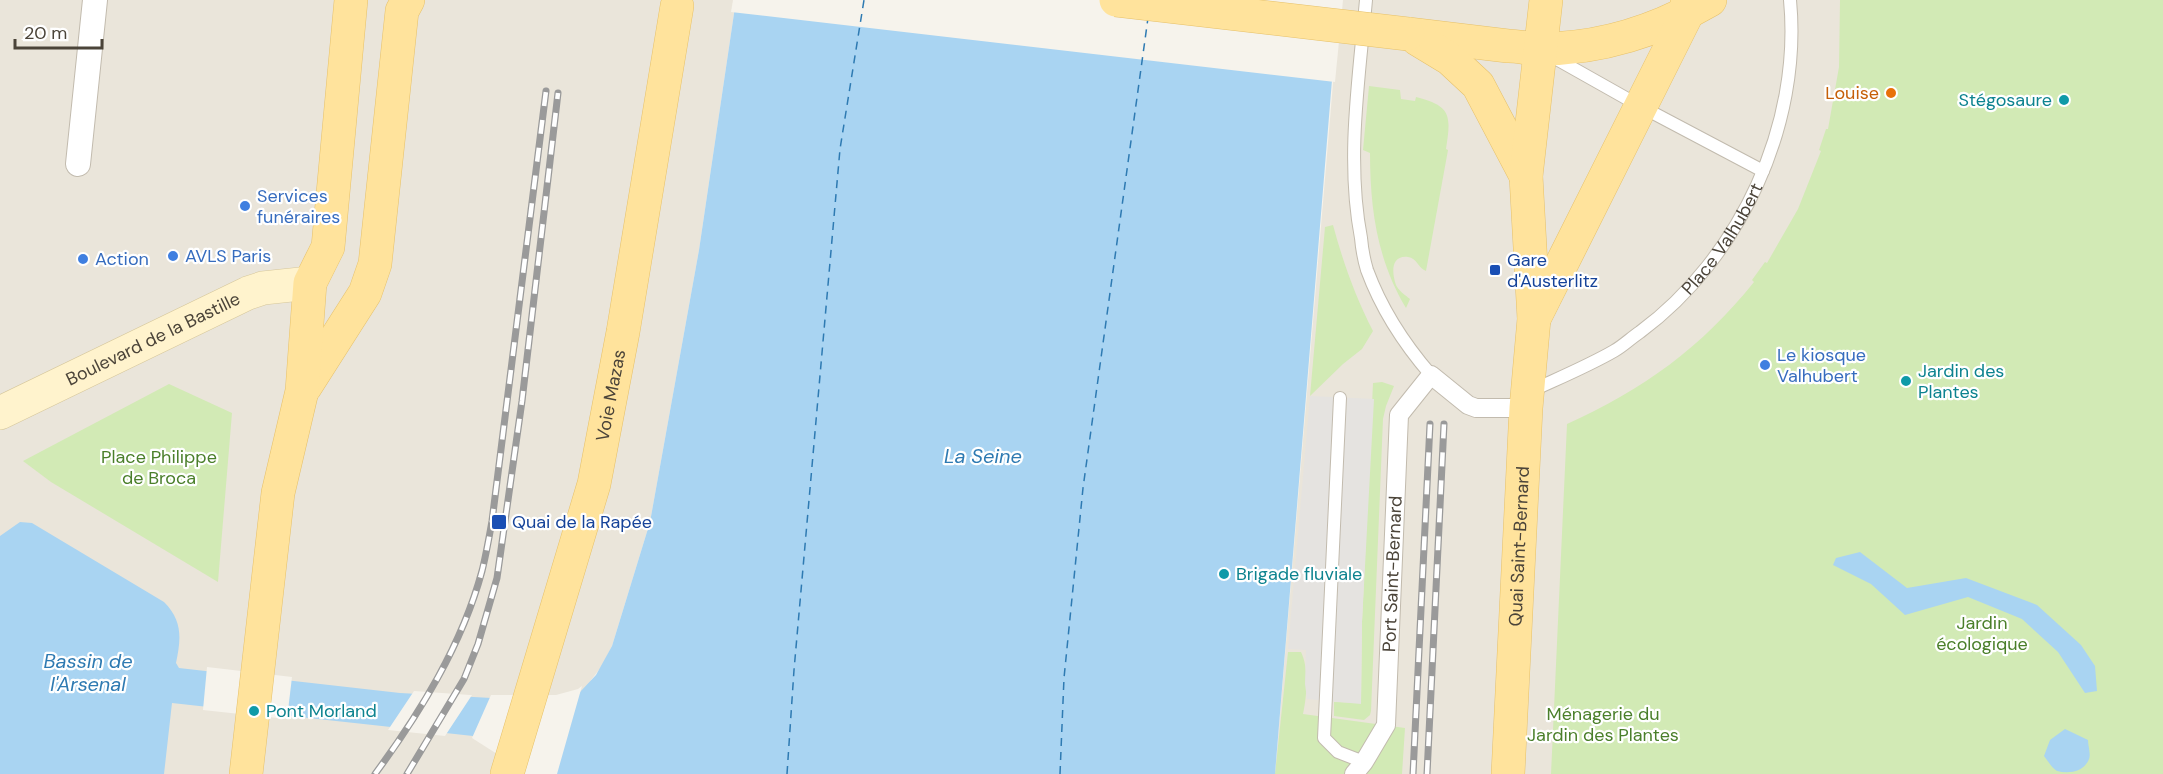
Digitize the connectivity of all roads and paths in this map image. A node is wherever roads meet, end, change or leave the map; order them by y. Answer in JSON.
{"nodes":[{"id":1,"x":95,"y":0,"type":"edge"},
{"id":2,"x":351,"y":0,"type":"edge"},
{"id":3,"x":408,"y":0,"type":"edge"},
{"id":4,"x":1116,"y":0,"type":"edge"},
{"id":5,"x":1366,"y":0,"type":"edge"},
{"id":6,"x":1546,"y":0,"type":"edge"},
{"id":7,"x":1790,"y":0,"type":"edge"},
{"id":8,"x":1695,"y":5,"type":"edge"},
{"id":9,"x":677,"y":6,"type":"dead end"},
{"id":10,"x":1408,"y":34,"type":"junction"},
{"id":11,"x":1539,"y":49,"type":"junction"},
{"id":12,"x":1640,"y":106,"type":"junction"},
{"id":13,"x":78,"y":164,"type":"dead end"},
{"id":14,"x":1763,"y":171,"type":"junction"},
{"id":15,"x":1526,"y":176,"type":"junction"},
{"id":16,"x":310,"y":283,"type":"junction"},
{"id":17,"x":1534,"y":319,"type":"junction"},
{"id":18,"x":1431,"y":375,"type":"junction"},
{"id":19,"x":302,"y":391,"type":"junction"},
{"id":20,"x":1340,"y":398,"type":"dead end"},
{"id":21,"x":1527,"y":400,"type":"junction"},
{"id":22,"x":0,"y":413,"type":"edge"},
{"id":23,"x":1359,"y":768,"type":"edge"},
{"id":24,"x":506,"y":769,"type":"edge"},
{"id":25,"x":246,"y":774,"type":"edge"},
{"id":26,"x":1508,"y":774,"type":"edge"}],
"edges":[{"from":1,"to":13,"type":"street"},
{"from":2,"to":16,"type":"main road"},
{"from":3,"to":19,"type":"main road"},
{"from":4,"to":10,"type":"main road","bridge":true},
{"from":5,"to":18,"type":"lane"},
{"from":6,"to":11,"type":"main road"},
{"from":7,"to":14,"type":"lane","name":"Place Valhubert"},
{"from":8,"to":11,"type":"main road"},
{"from":8,"to":12,"type":"main road","name":"Quai Saint-Bernard"},
{"from":9,"to":24,"type":"main road","name":"Voie Mazas"},
{"from":10,"to":11,"type":"main road"},
{"from":10,"to":15,"type":"main road"},
{"from":11,"to":12,"type":"lane"},
{"from":11,"to":15,"type":"main road","name":"Quai Saint-Bernard"},
{"from":12,"to":14,"type":"lane"},
{"from":12,"to":17,"type":"main road","name":"Quai Saint-Bernard"},
{"from":14,"to":21,"type":"lane","name":"Place Valhubert"},
{"from":15,"to":17,"type":"main road","name":"Quai Saint-Bernard"},
{"from":16,"to":19,"type":"main road"},
{"from":16,"to":22,"type":"main road","name":"Boulevard de la Bastille"},
{"from":17,"to":21,"type":"main road","name":"Quai Saint-Bernard"},
{"from":18,"to":21,"type":"street"},
{"from":18,"to":23,"type":"street","name":"Port Saint-Bernard"},
{"from":19,"to":25,"type":"main road"},
{"from":20,"to":23,"type":"lane"},
{"from":21,"to":26,"type":"main road","name":"Quai Saint-Bernard"}]}
